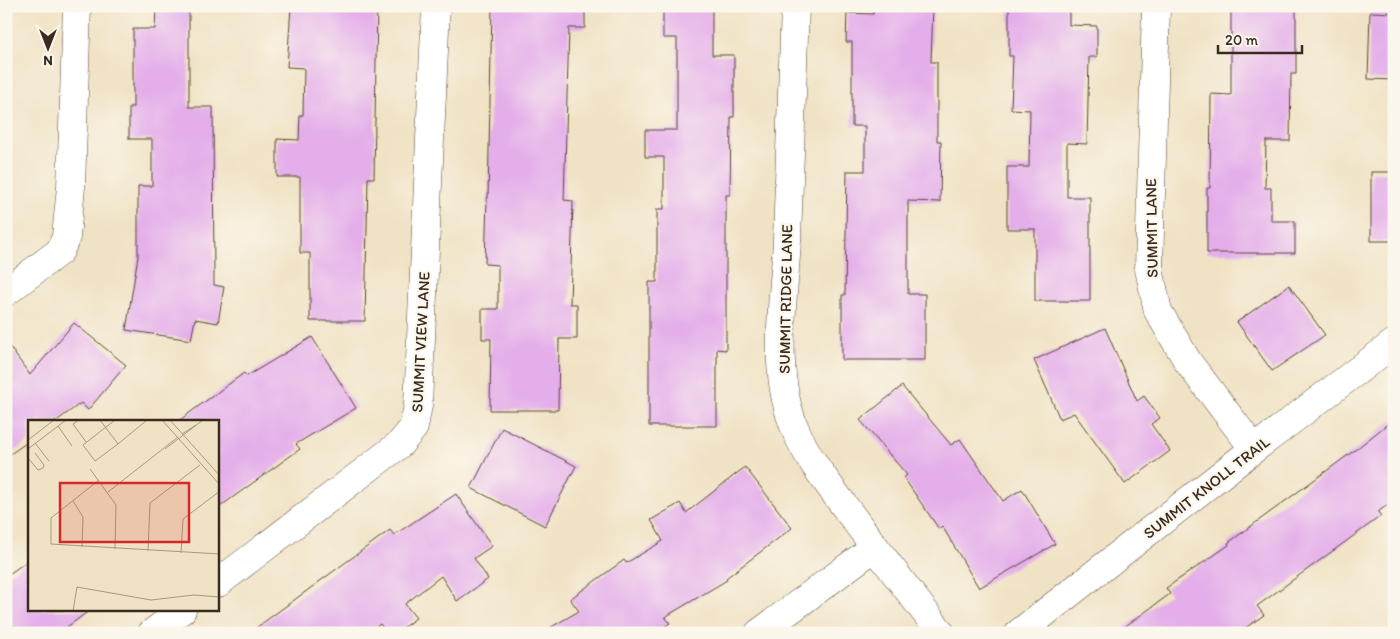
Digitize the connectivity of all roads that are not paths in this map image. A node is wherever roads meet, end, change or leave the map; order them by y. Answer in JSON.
{"nodes":[{"id":1,"x":77,"y":6,"type":"edge"},
{"id":2,"x":436,"y":6,"type":"edge"},
{"id":3,"x":795,"y":6,"type":"edge"},
{"id":4,"x":1156,"y":6,"type":"edge"},
{"id":5,"x":6,"y":292,"type":"edge"},
{"id":6,"x":1394,"y":343,"type":"edge"},
{"id":7,"x":1254,"y":449,"type":"junction"},
{"id":8,"x":875,"y":547,"type":"junction"},
{"id":9,"x":219,"y":582,"type":"edge"},
{"id":10,"x":179,"y":612,"type":"edge"},
{"id":11,"x":152,"y":633,"type":"edge"},
{"id":12,"x":758,"y":633,"type":"edge"},
{"id":13,"x":941,"y":633,"type":"edge"},
{"id":14,"x":1019,"y":633,"type":"edge"}],
"edges":[{"from":1,"to":5,"type":"street"},
{"from":2,"to":9,"type":"street","name":"SUMMIT VIEW LANE"},
{"from":3,"to":8,"type":"street","name":"SUMMIT RIDGE LANE"},
{"from":4,"to":7,"type":"street","name":"SUMMIT LANE"},
{"from":6,"to":7,"type":"street","name":"SUMMIT KNOLL TRAIL"},
{"from":7,"to":14,"type":"street","name":"SUMMIT KNOLL TRAIL"},
{"from":8,"to":12,"type":"street"},
{"from":8,"to":13,"type":"street","name":"SUMMIT RIDGE LANE"},
{"from":10,"to":11,"type":"street"}]}
